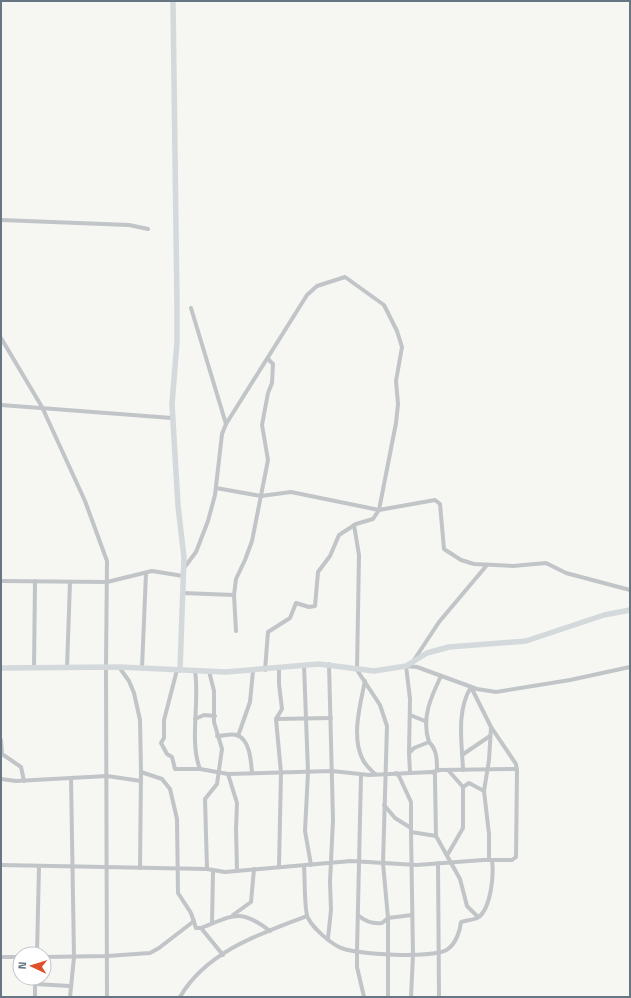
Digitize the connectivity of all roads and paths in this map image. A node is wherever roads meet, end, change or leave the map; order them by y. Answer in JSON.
{"nodes":[{"id":1,"x":173,"y":1,"type":"edge"},
{"id":2,"x":1,"y":220,"type":"edge"},
{"id":3,"x":148,"y":229,"type":"dead end"},
{"id":4,"x":191,"y":308,"type":"dead end"},
{"id":5,"x":1,"y":338,"type":"edge"},
{"id":6,"x":268,"y":359,"type":"junction"},
{"id":7,"x":1,"y":405,"type":"edge"},
{"id":8,"x":42,"y":407,"type":"junction"},
{"id":9,"x":172,"y":418,"type":"junction"},
{"id":10,"x":226,"y":424,"type":"junction"},
{"id":11,"x":216,"y":488,"type":"junction"},
{"id":12,"x":261,"y":496,"type":"junction"},
{"id":13,"x":378,"y":510,"type":"junction"},
{"id":14,"x":354,"y":525,"type":"junction"},
{"id":15,"x":487,"y":565,"type":"junction"},
{"id":16,"x":184,"y":569,"type":"junction"},
{"id":17,"x":146,"y":572,"type":"junction"},
{"id":18,"x":183,"y":576,"type":"junction"},
{"id":19,"x":35,"y":581,"type":"junction"},
{"id":20,"x":1,"y":582,"type":"edge"},
{"id":21,"x":70,"y":582,"type":"junction"},
{"id":22,"x":107,"y":582,"type":"junction"},
{"id":23,"x":630,"y":590,"type":"edge"},
{"id":24,"x":182,"y":593,"type":"junction"},
{"id":25,"x":234,"y":595,"type":"junction"},
{"id":26,"x":630,"y":610,"type":"edge"},
{"id":27,"x":236,"y":631,"type":"dead end"},
{"id":28,"x":412,"y":663,"type":"junction"},
{"id":29,"x":330,"y":664,"type":"junction"},
{"id":30,"x":304,"y":665,"type":"junction"},
{"id":31,"x":406,"y":666,"type":"junction"},
{"id":32,"x":106,"y":667,"type":"junction"},
{"id":33,"x":119,"y":667,"type":"junction"},
{"id":34,"x":630,"y":667,"type":"edge"},
{"id":35,"x":1,"y":668,"type":"edge"},
{"id":36,"x":34,"y":668,"type":"junction"},
{"id":37,"x":68,"y":668,"type":"junction"},
{"id":38,"x":142,"y":668,"type":"junction"},
{"id":39,"x":280,"y":668,"type":"junction"},
{"id":40,"x":179,"y":670,"type":"junction"},
{"id":41,"x":264,"y":670,"type":"junction"},
{"id":42,"x":357,"y":670,"type":"junction"},
{"id":43,"x":194,"y":671,"type":"junction"},
{"id":44,"x":209,"y":671,"type":"junction"},
{"id":45,"x":253,"y":671,"type":"junction"},
{"id":46,"x":442,"y":676,"type":"junction"},
{"id":47,"x":365,"y":681,"type":"junction"},
{"id":48,"x":471,"y":687,"type":"junction"},
{"id":49,"x":410,"y":715,"type":"junction"},
{"id":50,"x":215,"y":716,"type":"junction"},
{"id":51,"x":307,"y":718,"type":"junction"},
{"id":52,"x":331,"y":718,"type":"junction"},
{"id":53,"x":195,"y":719,"type":"junction"},
{"id":54,"x":276,"y":719,"type":"junction"},
{"id":55,"x":425,"y":721,"type":"junction"},
{"id":56,"x":491,"y":727,"type":"junction"},
{"id":57,"x":217,"y":736,"type":"junction"},
{"id":58,"x":238,"y":736,"type":"junction"},
{"id":59,"x":490,"y":736,"type":"junction"},
{"id":60,"x":1,"y":740,"type":"edge"},
{"id":61,"x":429,"y":742,"type":"junction"},
{"id":62,"x":409,"y":753,"type":"junction"},
{"id":63,"x":462,"y":755,"type":"junction"},
{"id":64,"x":200,"y":770,"type":"junction"},
{"id":65,"x":438,"y":770,"type":"junction"},
{"id":66,"x":448,"y":770,"type":"junction"},
{"id":67,"x":463,"y":770,"type":"junction"},
{"id":68,"x":517,"y":770,"type":"junction"},
{"id":69,"x":332,"y":771,"type":"junction"},
{"id":70,"x":487,"y":771,"type":"junction"},
{"id":71,"x":142,"y":772,"type":"junction"},
{"id":72,"x":218,"y":772,"type":"junction"},
{"id":73,"x":308,"y":772,"type":"junction"},
{"id":74,"x":410,"y":772,"type":"junction"},
{"id":75,"x":432,"y":772,"type":"junction"},
{"id":76,"x":252,"y":773,"type":"junction"},
{"id":77,"x":282,"y":773,"type":"junction"},
{"id":78,"x":385,"y":773,"type":"junction"},
{"id":79,"x":396,"y":773,"type":"junction"},
{"id":80,"x":228,"y":774,"type":"junction"},
{"id":81,"x":375,"y":774,"type":"junction"},
{"id":82,"x":360,"y":775,"type":"junction"},
{"id":83,"x":107,"y":776,"type":"junction"},
{"id":84,"x":71,"y":778,"type":"junction"},
{"id":85,"x":1,"y":779,"type":"edge"},
{"id":86,"x":141,"y":780,"type":"junction"},
{"id":87,"x":24,"y":781,"type":"junction"},
{"id":88,"x":462,"y":787,"type":"junction"},
{"id":89,"x":484,"y":791,"type":"junction"},
{"id":90,"x":384,"y":805,"type":"junction"},
{"id":91,"x":411,"y":830,"type":"junction"},
{"id":92,"x":436,"y":836,"type":"junction"},
{"id":93,"x":448,"y":854,"type":"junction"},
{"id":94,"x":491,"y":860,"type":"junction"},
{"id":95,"x":359,"y":862,"type":"junction"},
{"id":96,"x":452,"y":862,"type":"junction"},
{"id":97,"x":331,"y":863,"type":"junction"},
{"id":98,"x":383,"y":863,"type":"junction"},
{"id":99,"x":438,"y":863,"type":"junction"},
{"id":100,"x":1,"y":865,"type":"edge"},
{"id":101,"x":311,"y":865,"type":"junction"},
{"id":102,"x":411,"y":865,"type":"junction"},
{"id":103,"x":39,"y":866,"type":"junction"},
{"id":104,"x":73,"y":866,"type":"junction"},
{"id":105,"x":279,"y":866,"type":"junction"},
{"id":106,"x":304,"y":866,"type":"junction"},
{"id":107,"x":106,"y":867,"type":"junction"},
{"id":108,"x":140,"y":868,"type":"junction"},
{"id":109,"x":176,"y":869,"type":"junction"},
{"id":110,"x":207,"y":869,"type":"junction"},
{"id":111,"x":254,"y":869,"type":"junction"},
{"id":112,"x":213,"y":870,"type":"junction"},
{"id":113,"x":237,"y":871,"type":"junction"},
{"id":114,"x":412,"y":915,"type":"junction"},
{"id":115,"x":232,"y":916,"type":"junction"},
{"id":116,"x":307,"y":916,"type":"junction"},
{"id":117,"x":359,"y":916,"type":"junction"},
{"id":118,"x":478,"y":917,"type":"junction"},
{"id":119,"x":388,"y":918,"type":"junction"},
{"id":120,"x":194,"y":921,"type":"junction"},
{"id":121,"x":212,"y":923,"type":"junction"},
{"id":122,"x":201,"y":928,"type":"junction"},
{"id":123,"x":270,"y":930,"type":"junction"},
{"id":124,"x":328,"y":938,"type":"junction"},
{"id":125,"x":37,"y":946,"type":"edge"},
{"id":126,"x":357,"y":951,"type":"junction"},
{"id":127,"x":440,"y":953,"type":"junction"},
{"id":128,"x":223,"y":954,"type":"junction"},
{"id":129,"x":388,"y":954,"type":"junction"},
{"id":130,"x":413,"y":955,"type":"junction"},
{"id":131,"x":107,"y":956,"type":"junction"},
{"id":132,"x":1,"y":957,"type":"edge"},
{"id":133,"x":12,"y":957,"type":"edge"},
{"id":134,"x":52,"y":957,"type":"edge"},
{"id":135,"x":74,"y":957,"type":"junction"},
{"id":136,"x":52,"y":985,"type":"edge"},
{"id":137,"x":35,"y":986,"type":"edge"},
{"id":138,"x":70,"y":986,"type":"junction"},
{"id":139,"x":35,"y":997,"type":"edge"},
{"id":140,"x":70,"y":997,"type":"edge"},
{"id":141,"x":107,"y":997,"type":"edge"},
{"id":142,"x":180,"y":997,"type":"edge"},
{"id":143,"x":364,"y":997,"type":"edge"},
{"id":144,"x":388,"y":997,"type":"edge"},
{"id":145,"x":411,"y":997,"type":"edge"},
{"id":146,"x":439,"y":997,"type":"edge"}],
"edges":[{"from":1,"to":9,"type":"main road"},
{"from":2,"to":3,"type":"street"},
{"from":4,"to":10,"type":"street"},
{"from":5,"to":8,"type":"street"},
{"from":6,"to":10,"type":"street"},
{"from":6,"to":12,"type":"street"},
{"from":6,"to":13,"type":"street"},
{"from":7,"to":8,"type":"street"},
{"from":8,"to":9,"type":"street"},
{"from":8,"to":22,"type":"street"},
{"from":9,"to":16,"type":"main road"},
{"from":10,"to":11,"type":"street"},
{"from":11,"to":12,"type":"street"},
{"from":11,"to":16,"type":"street"},
{"from":12,"to":13,"type":"street"},
{"from":12,"to":25,"type":"street"},
{"from":13,"to":14,"type":"street"},
{"from":13,"to":15,"type":"street"},
{"from":14,"to":41,"type":"street"},
{"from":14,"to":42,"type":"street"},
{"from":15,"to":23,"type":"street"},
{"from":15,"to":28,"type":"street"},
{"from":16,"to":18,"type":"main road"},
{"from":17,"to":18,"type":"street"},
{"from":17,"to":22,"type":"street"},
{"from":17,"to":38,"type":"street"},
{"from":18,"to":24,"type":"main road"},
{"from":19,"to":20,"type":"street"},
{"from":19,"to":21,"type":"street"},
{"from":19,"to":36,"type":"street"},
{"from":21,"to":22,"type":"street"},
{"from":21,"to":37,"type":"street"},
{"from":22,"to":32,"type":"street"},
{"from":24,"to":25,"type":"street"},
{"from":24,"to":40,"type":"main road"},
{"from":25,"to":27,"type":"street"},
{"from":26,"to":28,"type":"main road"},
{"from":28,"to":31,"type":"main road"},
{"from":29,"to":30,"type":"main road"},
{"from":29,"to":42,"type":"main road"},
{"from":29,"to":52,"type":"street"},
{"from":30,"to":39,"type":"main road"},
{"from":30,"to":51,"type":"street"},
{"from":31,"to":42,"type":"main road"},
{"from":31,"to":46,"type":"street"},
{"from":31,"to":49,"type":"street"},
{"from":32,"to":33,"type":"main road"},
{"from":32,"to":37,"type":"main road"},
{"from":32,"to":83,"type":"street"},
{"from":33,"to":38,"type":"main road"},
{"from":33,"to":71,"type":"street"},
{"from":34,"to":48,"type":"street"},
{"from":35,"to":36,"type":"main road"},
{"from":36,"to":37,"type":"main road"},
{"from":38,"to":40,"type":"main road"},
{"from":39,"to":41,"type":"main road"},
{"from":39,"to":54,"type":"street"},
{"from":40,"to":43,"type":"main road"},
{"from":40,"to":64,"type":"street"},
{"from":41,"to":45,"type":"main road"},
{"from":42,"to":47,"type":"street"},
{"from":43,"to":44,"type":"main road"},
{"from":43,"to":53,"type":"street"},
{"from":44,"to":45,"type":"main road"},
{"from":44,"to":50,"type":"street"},
{"from":45,"to":58,"type":"street"},
{"from":46,"to":48,"type":"street"},
{"from":46,"to":55,"type":"street"},
{"from":47,"to":78,"type":"street"},
{"from":47,"to":81,"type":"street"},
{"from":48,"to":56,"type":"street"},
{"from":48,"to":63,"type":"street"},
{"from":49,"to":55,"type":"street"},
{"from":49,"to":62,"type":"street"},
{"from":50,"to":53,"type":"street"},
{"from":50,"to":57,"type":"street"},
{"from":51,"to":52,"type":"street"},
{"from":51,"to":54,"type":"street"},
{"from":51,"to":73,"type":"street"},
{"from":52,"to":69,"type":"street"},
{"from":53,"to":64,"type":"street"},
{"from":54,"to":77,"type":"street"},
{"from":55,"to":61,"type":"street"},
{"from":56,"to":59,"type":"street"},
{"from":56,"to":68,"type":"street"},
{"from":57,"to":58,"type":"street"},
{"from":57,"to":72,"type":"street"},
{"from":58,"to":76,"type":"street"},
{"from":59,"to":63,"type":"street"},
{"from":59,"to":70,"type":"street"},
{"from":60,"to":87,"type":"street"},
{"from":61,"to":62,"type":"street"},
{"from":61,"to":65,"type":"street"},
{"from":62,"to":74,"type":"street"},
{"from":63,"to":67,"type":"street"},
{"from":64,"to":72,"type":"street"},
{"from":65,"to":66,"type":"street"},
{"from":65,"to":75,"type":"street"},
{"from":66,"to":67,"type":"street"},
{"from":66,"to":88,"type":"street"},
{"from":67,"to":70,"type":"street"},
{"from":68,"to":70,"type":"street"},
{"from":68,"to":94,"type":"street"},
{"from":69,"to":73,"type":"street"},
{"from":69,"to":82,"type":"street"},
{"from":69,"to":97,"type":"street"},
{"from":70,"to":89,"type":"street"},
{"from":71,"to":86,"type":"street"},
{"from":71,"to":109,"type":"street"},
{"from":72,"to":80,"type":"street"},
{"from":72,"to":110,"type":"street"},
{"from":73,"to":77,"type":"street"},
{"from":73,"to":101,"type":"street"},
{"from":74,"to":75,"type":"street"},
{"from":74,"to":79,"type":"street"},
{"from":75,"to":92,"type":"street"},
{"from":76,"to":77,"type":"street"},
{"from":76,"to":80,"type":"street"},
{"from":77,"to":105,"type":"street"},
{"from":78,"to":79,"type":"street"},
{"from":78,"to":81,"type":"street"},
{"from":78,"to":90,"type":"street"},
{"from":79,"to":91,"type":"street"},
{"from":80,"to":113,"type":"street"},
{"from":81,"to":82,"type":"street"},
{"from":82,"to":95,"type":"street"},
{"from":83,"to":84,"type":"street"},
{"from":83,"to":86,"type":"street"},
{"from":83,"to":107,"type":"street"},
{"from":84,"to":87,"type":"street"},
{"from":84,"to":104,"type":"street"},
{"from":85,"to":87,"type":"street"},
{"from":86,"to":108,"type":"street"},
{"from":88,"to":89,"type":"street"},
{"from":88,"to":93,"type":"street"},
{"from":89,"to":94,"type":"street"},
{"from":90,"to":91,"type":"street"},
{"from":90,"to":98,"type":"street"},
{"from":91,"to":92,"type":"street"},
{"from":91,"to":102,"type":"street"},
{"from":92,"to":93,"type":"street"},
{"from":93,"to":96,"type":"street"},
{"from":94,"to":96,"type":"street"},
{"from":94,"to":118,"type":"street"},
{"from":95,"to":97,"type":"street"},
{"from":95,"to":98,"type":"street"},
{"from":95,"to":117,"type":"street"},
{"from":96,"to":99,"type":"street"},
{"from":96,"to":118,"type":"street"},
{"from":97,"to":101,"type":"street"},
{"from":97,"to":124,"type":"street"},
{"from":98,"to":102,"type":"street"},
{"from":98,"to":119,"type":"street"},
{"from":99,"to":102,"type":"street"},
{"from":99,"to":127,"type":"street"},
{"from":100,"to":103,"type":"street"},
{"from":101,"to":106,"type":"street"},
{"from":102,"to":114,"type":"street"},
{"from":103,"to":104,"type":"street"},
{"from":103,"to":125,"type":"street"},
{"from":104,"to":107,"type":"street"},
{"from":104,"to":135,"type":"street"},
{"from":105,"to":106,"type":"street"},
{"from":105,"to":111,"type":"street"},
{"from":106,"to":116,"type":"street"},
{"from":107,"to":108,"type":"street"},
{"from":107,"to":131,"type":"street"},
{"from":108,"to":109,"type":"street"},
{"from":109,"to":110,"type":"street"},
{"from":109,"to":120,"type":"street"},
{"from":110,"to":112,"type":"street"},
{"from":111,"to":113,"type":"street"},
{"from":111,"to":115,"type":"street"},
{"from":112,"to":113,"type":"street"},
{"from":112,"to":121,"type":"street"},
{"from":114,"to":119,"type":"street"},
{"from":114,"to":130,"type":"street"},
{"from":115,"to":121,"type":"street"},
{"from":115,"to":123,"type":"street"},
{"from":116,"to":123,"type":"street"},
{"from":116,"to":124,"type":"street"},
{"from":117,"to":119,"type":"street"},
{"from":117,"to":126,"type":"street"},
{"from":118,"to":127,"type":"street"},
{"from":119,"to":129,"type":"street"},
{"from":120,"to":122,"type":"street"},
{"from":120,"to":131,"type":"street"},
{"from":121,"to":122,"type":"street"},
{"from":122,"to":128,"type":"street"},
{"from":123,"to":128,"type":"street"},
{"from":124,"to":126,"type":"street"},
{"from":126,"to":129,"type":"street"},
{"from":126,"to":143,"type":"street"},
{"from":127,"to":130,"type":"street"},
{"from":127,"to":146,"type":"street"},
{"from":128,"to":142,"type":"street"},
{"from":129,"to":130,"type":"street"},
{"from":129,"to":144,"type":"street"},
{"from":130,"to":145,"type":"street"},
{"from":131,"to":135,"type":"street"},
{"from":131,"to":141,"type":"street"},
{"from":132,"to":133,"type":"street"},
{"from":134,"to":135,"type":"street"},
{"from":135,"to":138,"type":"street"},
{"from":136,"to":138,"type":"street"},
{"from":137,"to":139,"type":"street"},
{"from":138,"to":140,"type":"street"}]}
